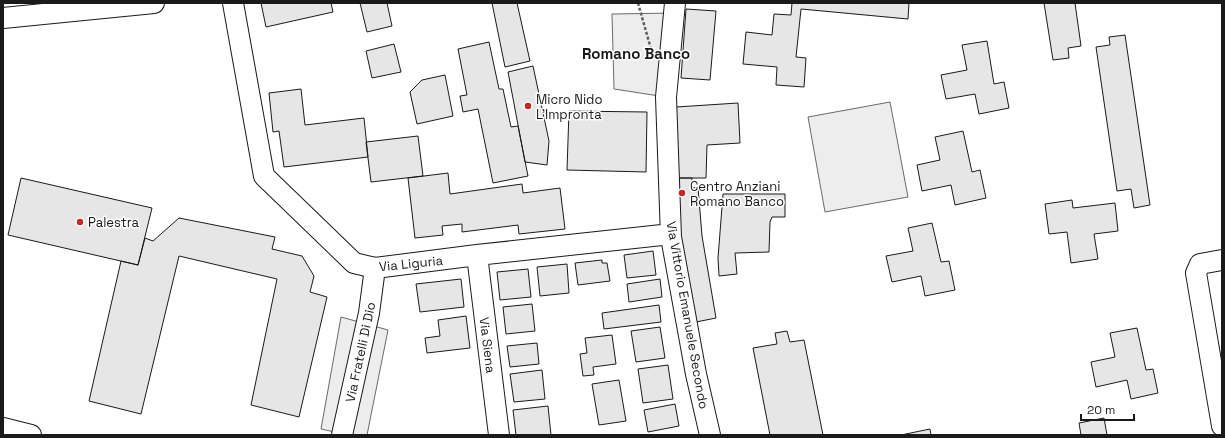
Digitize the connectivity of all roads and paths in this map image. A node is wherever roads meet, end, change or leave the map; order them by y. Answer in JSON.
{"nodes":[{"id":1,"x":154,"y":3,"type":"edge"},
{"id":2,"x":233,"y":3,"type":"edge"},
{"id":3,"x":675,"y":3,"type":"edge"},
{"id":4,"x":3,"y":18,"type":"edge"},
{"id":5,"x":672,"y":237,"type":"junction"},
{"id":6,"x":477,"y":255,"type":"junction"},
{"id":7,"x":1222,"y":260,"type":"edge"},
{"id":8,"x":375,"y":268,"type":"junction"},
{"id":9,"x":1222,"y":426,"type":"edge"},
{"id":10,"x":3,"y":428,"type":"edge"},
{"id":11,"x":31,"y":435,"type":"edge"},
{"id":12,"x":342,"y":435,"type":"edge"},
{"id":13,"x":499,"y":435,"type":"edge"},
{"id":14,"x":710,"y":435,"type":"edge"}],
"edges":[{"from":1,"to":4,"type":"street"},
{"from":2,"to":8,"type":"street","name":"Via Liguria"},
{"from":3,"to":5,"type":"street","name":"Via Vittorio Emanuele Secondo"},
{"from":5,"to":6,"type":"street","name":"Via Liguria"},
{"from":5,"to":14,"type":"street","name":"Via Vittorio Emanuele Secondo"},
{"from":6,"to":8,"type":"street","name":"Via Liguria"},
{"from":6,"to":13,"type":"street","name":"Via Siena"},
{"from":7,"to":9,"type":"street"},
{"from":8,"to":12,"type":"street","name":"Via Fratelli Di Dio"},
{"from":10,"to":11,"type":"street"}]}
